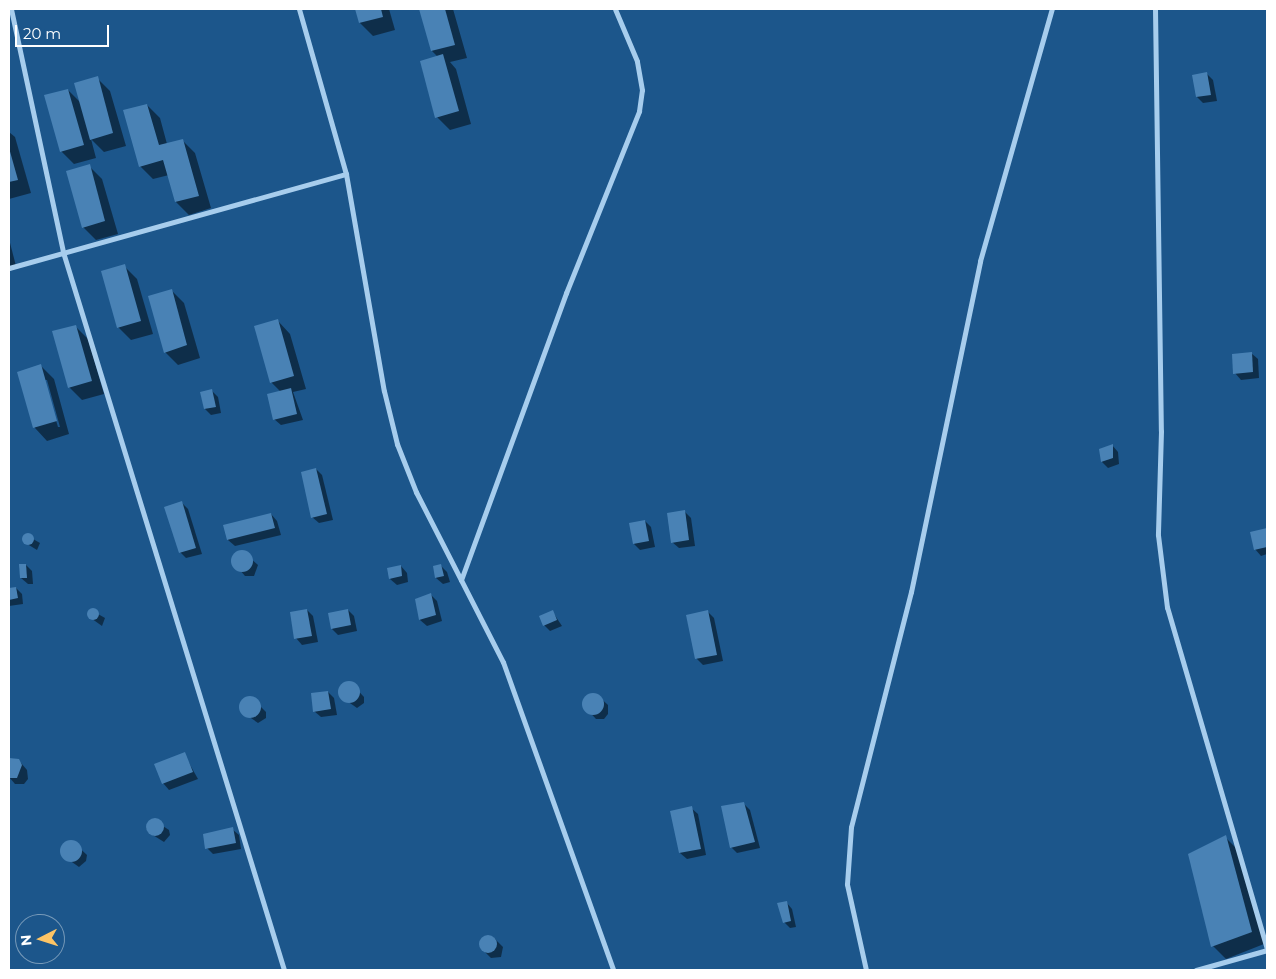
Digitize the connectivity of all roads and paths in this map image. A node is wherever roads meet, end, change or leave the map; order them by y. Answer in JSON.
{"nodes":[{"id":1,"x":11,"y":9,"type":"edge"},
{"id":2,"x":299,"y":9,"type":"edge"},
{"id":3,"x":615,"y":9,"type":"edge"},
{"id":4,"x":1052,"y":9,"type":"edge"},
{"id":5,"x":1155,"y":9,"type":"edge"},
{"id":6,"x":346,"y":174,"type":"junction"},
{"id":7,"x":63,"y":252,"type":"junction"},
{"id":8,"x":9,"y":268,"type":"edge"},
{"id":9,"x":461,"y":580,"type":"junction"},
{"id":10,"x":1267,"y":949,"type":"edge"},
{"id":11,"x":284,"y":970,"type":"edge"},
{"id":12,"x":613,"y":970,"type":"edge"},
{"id":13,"x":866,"y":970,"type":"edge"},
{"id":14,"x":1196,"y":970,"type":"edge"}],
"edges":[{"from":1,"to":7,"type":"street"},
{"from":2,"to":6,"type":"street"},
{"from":3,"to":9,"type":"street"},
{"from":4,"to":13,"type":"street"},
{"from":5,"to":10,"type":"street"},
{"from":6,"to":7,"type":"street"},
{"from":6,"to":9,"type":"street"},
{"from":7,"to":8,"type":"street"},
{"from":7,"to":11,"type":"street"},
{"from":9,"to":12,"type":"street"},
{"from":10,"to":14,"type":"street"}]}
